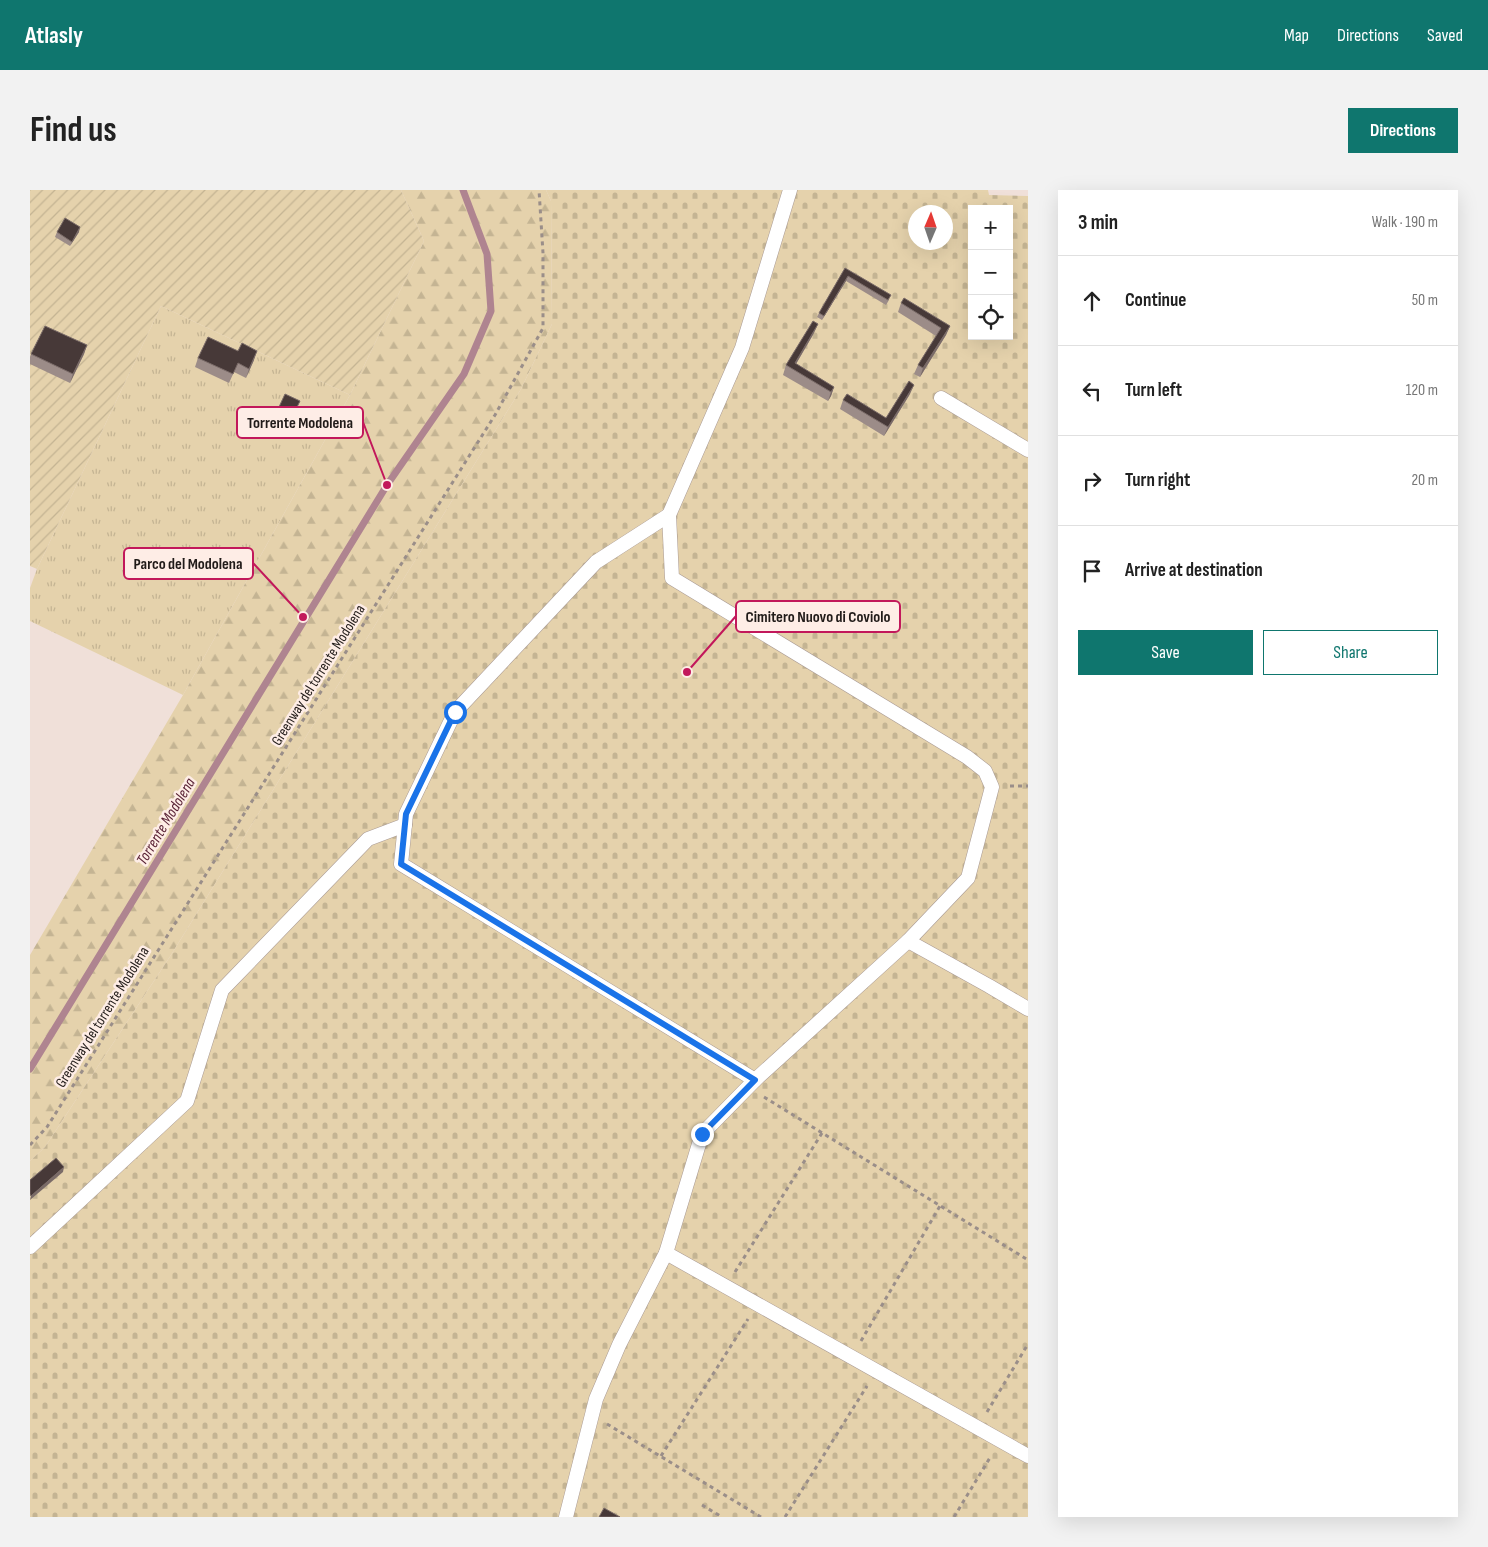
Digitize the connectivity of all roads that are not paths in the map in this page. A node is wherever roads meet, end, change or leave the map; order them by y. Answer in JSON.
{"nodes":[{"id":1,"x":790,"y":190,"type":"edge"},
{"id":2,"x":941,"y":398,"type":"dead end"},
{"id":3,"x":1028,"y":450,"type":"edge"},
{"id":4,"x":669,"y":515,"type":"junction"},
{"id":5,"x":405,"y":824,"type":"junction"},
{"id":6,"x":908,"y":941,"type":"junction"},
{"id":7,"x":1028,"y":1010,"type":"edge"},
{"id":8,"x":751,"y":1084,"type":"junction"},
{"id":9,"x":30,"y":1247,"type":"edge"},
{"id":10,"x":666,"y":1253,"type":"junction"},
{"id":11,"x":1028,"y":1456,"type":"edge"},
{"id":12,"x":566,"y":1517,"type":"edge"}],
"edges":[{"from":1,"to":4,"type":"lane"},
{"from":2,"to":3,"type":"lane"},
{"from":4,"to":5,"type":"lane"},
{"from":4,"to":6,"type":"lane"},
{"from":5,"to":8,"type":"lane"},
{"from":5,"to":9,"type":"lane"},
{"from":6,"to":7,"type":"lane"},
{"from":6,"to":8,"type":"lane"},
{"from":8,"to":10,"type":"lane"},
{"from":10,"to":11,"type":"lane"},
{"from":10,"to":12,"type":"lane"}]}
